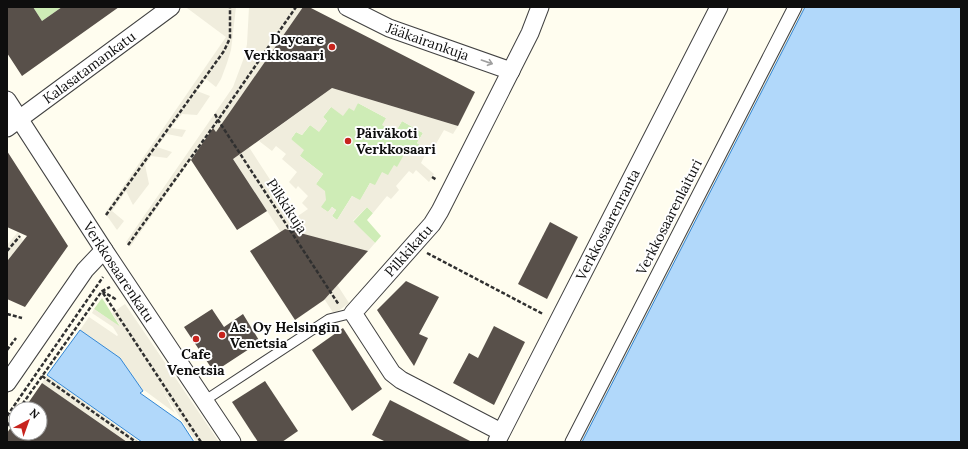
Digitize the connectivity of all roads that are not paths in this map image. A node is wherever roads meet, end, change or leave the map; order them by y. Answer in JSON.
{"nodes":[{"id":1,"x":171,"y":7,"type":"edge"},
{"id":2,"x":347,"y":7,"type":"edge"},
{"id":3,"x":540,"y":7,"type":"edge"},
{"id":4,"x":719,"y":7,"type":"edge"},
{"id":5,"x":795,"y":7,"type":"edge"},
{"id":6,"x":511,"y":70,"type":"junction"},
{"id":7,"x":7,"y":100,"type":"edge"},
{"id":8,"x":13,"y":123,"type":"edge"},
{"id":9,"x":104,"y":250,"type":"junction"},
{"id":10,"x":348,"y":311,"type":"junction"},
{"id":11,"x":7,"y":383,"type":"edge"},
{"id":12,"x":204,"y":401,"type":"junction"},
{"id":13,"x":499,"y":437,"type":"edge"},
{"id":14,"x":232,"y":442,"type":"edge"},
{"id":15,"x":572,"y":442,"type":"edge"}],
"edges":[{"from":1,"to":8,"type":"street","name":"Kalasatamankatu"},
{"from":2,"to":6,"type":"street","name":"Jääkairankuja","one_way":true},
{"from":3,"to":6,"type":"street","name":"Pilkkikatu"},
{"from":4,"to":13,"type":"street","name":"Verkkosaarenranta"},
{"from":5,"to":15,"type":"street","name":"Verkkosaarenlaituri"},
{"from":6,"to":10,"type":"street","name":"Pilkkikatu"},
{"from":7,"to":8,"type":"street","name":"Verkkosaarenkatu"},
{"from":8,"to":9,"type":"street","name":"Verkkosaarenkatu"},
{"from":9,"to":11,"type":"street"},
{"from":9,"to":12,"type":"street","name":"Verkkosaarenkatu"},
{"from":10,"to":12,"type":"lane"},
{"from":10,"to":13,"type":"street"},
{"from":12,"to":14,"type":"street","name":"Verkkosaarenkatu"}]}
